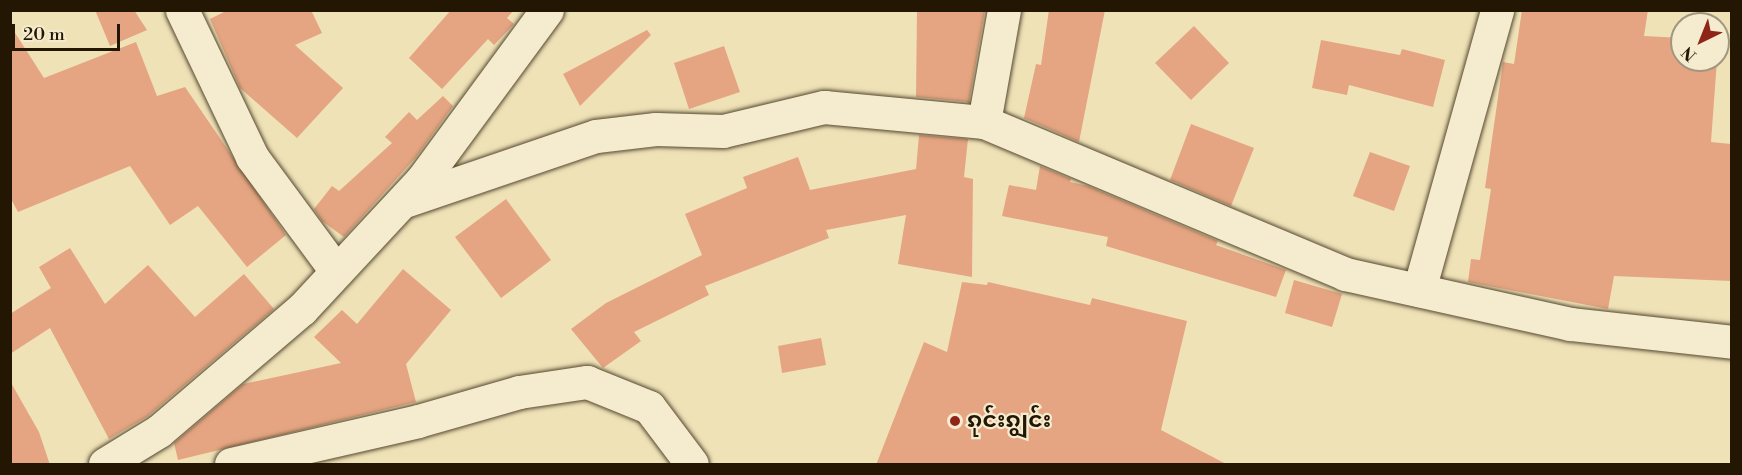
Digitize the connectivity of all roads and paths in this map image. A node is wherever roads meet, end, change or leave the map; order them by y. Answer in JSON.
{"nodes":[{"id":1,"x":182,"y":10,"type":"edge"},
{"id":2,"x":547,"y":10,"type":"edge"},
{"id":3,"x":1004,"y":10,"type":"edge"},
{"id":4,"x":1497,"y":10,"type":"edge"},
{"id":5,"x":984,"y":122,"type":"junction"},
{"id":6,"x":402,"y":202,"type":"junction"},
{"id":7,"x":336,"y":271,"type":"junction"},
{"id":8,"x":1419,"y":290,"type":"junction"},
{"id":9,"x":1731,"y":342,"type":"edge"},
{"id":10,"x":105,"y":465,"type":"edge"},
{"id":11,"x":231,"y":465,"type":"edge"},
{"id":12,"x":692,"y":465,"type":"edge"}],
"edges":[{"from":1,"to":7,"type":"street"},
{"from":2,"to":6,"type":"street"},
{"from":3,"to":5,"type":"street"},
{"from":4,"to":8,"type":"street"},
{"from":5,"to":6,"type":"street"},
{"from":5,"to":8,"type":"street"},
{"from":6,"to":7,"type":"street"},
{"from":7,"to":10,"type":"street"},
{"from":8,"to":9,"type":"street"},
{"from":11,"to":12,"type":"street"}]}
